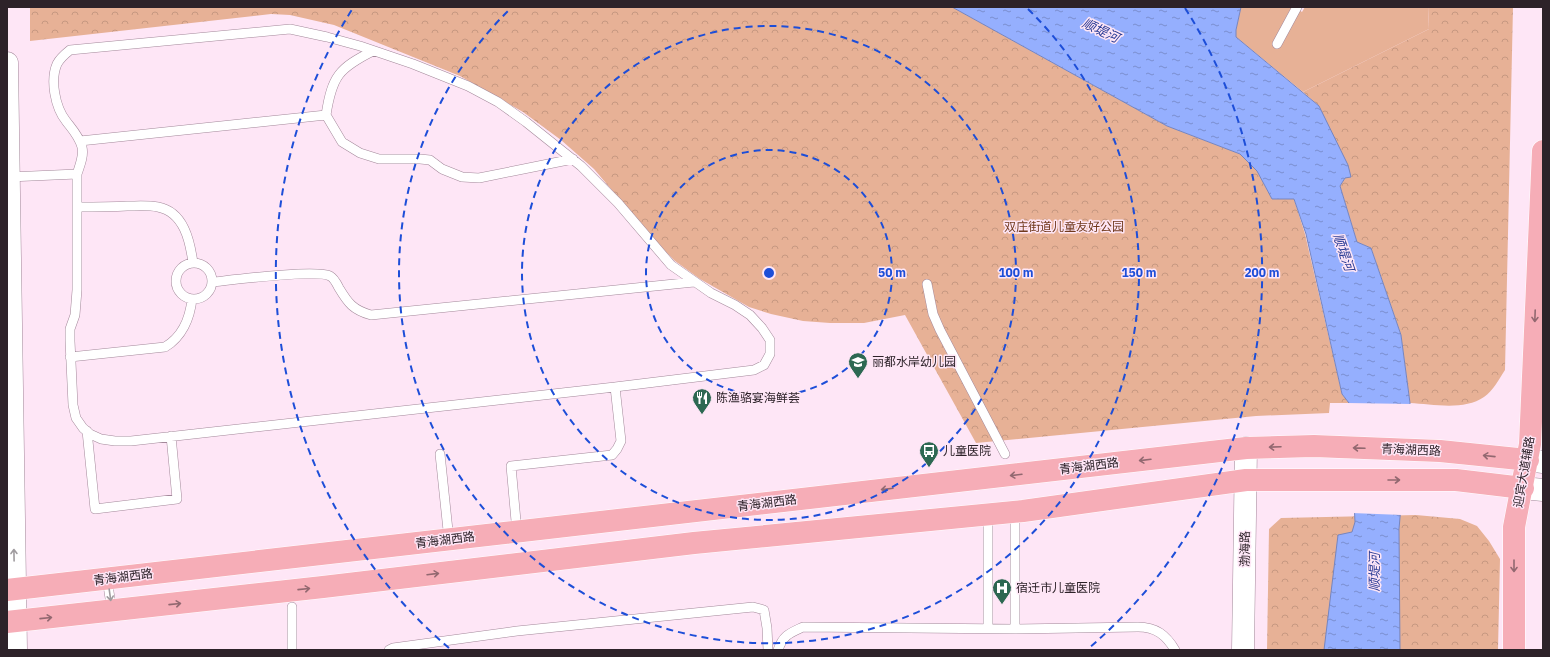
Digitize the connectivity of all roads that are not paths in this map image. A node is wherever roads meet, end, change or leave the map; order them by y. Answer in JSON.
{"nodes":[{"id":1,"x":1297,"y":7,"type":"edge"},
{"id":2,"x":1277,"y":44,"type":"dead end"},
{"id":3,"x":373,"y":51,"type":"junction"},
{"id":4,"x":7,"y":63,"type":"edge"},
{"id":5,"x":326,"y":115,"type":"junction"},
{"id":6,"x":80,"y":141,"type":"junction"},
{"id":7,"x":1543,"y":151,"type":"edge"},
{"id":8,"x":573,"y":159,"type":"junction"},
{"id":9,"x":77,"y":174,"type":"junction"},
{"id":10,"x":9,"y":177,"type":"junction"},
{"id":11,"x":77,"y":208,"type":"junction"},
{"id":12,"x":193,"y":263,"type":"junction"},
{"id":13,"x":213,"y":282,"type":"junction"},
{"id":14,"x":694,"y":282,"type":"junction"},
{"id":15,"x":927,"y":284,"type":"dead end"},
{"id":16,"x":192,"y":299,"type":"junction"},
{"id":17,"x":70,"y":357,"type":"junction"},
{"id":18,"x":616,"y":387,"type":"junction"},
{"id":19,"x":87,"y":432,"type":"junction"},
{"id":20,"x":171,"y":436,"type":"junction"},
{"id":21,"x":1246,"y":448,"type":"junction"},
{"id":22,"x":440,"y":454,"type":"dead end"},
{"id":23,"x":1005,"y":454,"type":"dead end"},
{"id":24,"x":1535,"y":461,"type":"edge"},
{"id":25,"x":1246,"y":480,"type":"junction"},
{"id":26,"x":1533,"y":489,"type":"edge"},
{"id":27,"x":1015,"y":512,"type":"junction"},
{"id":28,"x":988,"y":515,"type":"junction"},
{"id":29,"x":517,"y":532,"type":"junction"},
{"id":30,"x":449,"y":540,"type":"junction"},
{"id":31,"x":107,"y":579,"type":"junction"},
{"id":32,"x":11,"y":590,"type":"edge"},
{"id":33,"x":292,"y":606,"type":"dead end"},
{"id":34,"x":112,"y":611,"type":"junction"},
{"id":35,"x":11,"y":622,"type":"edge"},
{"id":36,"x":988,"y":628,"type":"junction"},
{"id":37,"x":1015,"y":629,"type":"junction"},
{"id":38,"x":16,"y":650,"type":"edge"},
{"id":39,"x":292,"y":650,"type":"edge"},
{"id":40,"x":389,"y":650,"type":"edge"},
{"id":41,"x":768,"y":650,"type":"edge"},
{"id":42,"x":778,"y":650,"type":"edge"},
{"id":43,"x":1175,"y":650,"type":"edge"},
{"id":44,"x":1243,"y":650,"type":"edge"},
{"id":45,"x":1514,"y":650,"type":"edge"}],
"edges":[{"from":1,"to":2,"type":"lane"},
{"from":3,"to":5,"type":"lane"},
{"from":3,"to":6,"type":"lane"},
{"from":3,"to":8,"type":"lane"},
{"from":4,"to":10,"type":"street"},
{"from":5,"to":6,"type":"lane"},
{"from":5,"to":8,"type":"lane"},
{"from":6,"to":9,"type":"lane"},
{"from":7,"to":24,"type":"main road","name":"迎宾大道辅路","one_way":true},
{"from":8,"to":14,"type":"lane"},
{"from":9,"to":10,"type":"lane"},
{"from":9,"to":11,"type":"lane"},
{"from":32,"to":10,"type":"street","one_way":true},
{"from":11,"to":12,"type":"lane"},
{"from":11,"to":17,"type":"lane"},
{"from":12,"to":13,"type":"lane"},
{"from":12,"to":16,"type":"lane"},
{"from":13,"to":14,"type":"lane"},
{"from":13,"to":16,"type":"lane"},
{"from":14,"to":18,"type":"lane"},
{"from":15,"to":23,"type":"lane"},
{"from":16,"to":17,"type":"lane"},
{"from":17,"to":19,"type":"lane"},
{"from":18,"to":20,"type":"lane"},
{"from":18,"to":29,"type":"lane"},
{"from":19,"to":20,"type":"lane"},
{"from":19,"to":20,"type":"lane"},
{"from":24,"to":21,"type":"main road","name":"青海湖西路","one_way":true},
{"from":21,"to":25,"type":"street","name":"渤海路"},
{"from":21,"to":29,"type":"main road","name":"青海湖西路","one_way":true},
{"from":22,"to":30,"type":"lane"},
{"from":24,"to":26,"type":"main road","name":"迎宾大道辅路"},
{"from":25,"to":26,"type":"main road","one_way":true},
{"from":25,"to":27,"type":"main road"},
{"from":25,"to":44,"type":"street","name":"渤海路"},
{"from":26,"to":45,"type":"main road","name":"迎宾大道辅路","one_way":true},
{"from":27,"to":28,"type":"main road"},
{"from":27,"to":37,"type":"lane"},
{"from":34,"to":28,"type":"main road","one_way":true},
{"from":28,"to":36,"type":"lane"},
{"from":29,"to":30,"type":"main road","name":"青海湖西路"},
{"from":30,"to":31,"type":"main road","name":"青海湖西路"},
{"from":31,"to":32,"type":"main road","name":"青海湖西路"},
{"from":31,"to":34,"type":"lane","one_way":true},
{"from":32,"to":35,"type":"street"},
{"from":33,"to":39,"type":"lane"},
{"from":35,"to":34,"type":"main road","one_way":true},
{"from":35,"to":38,"type":"street"},
{"from":36,"to":37,"type":"lane"},
{"from":36,"to":42,"type":"lane"},
{"from":37,"to":43,"type":"lane"},
{"from":40,"to":41,"type":"lane"}]}
